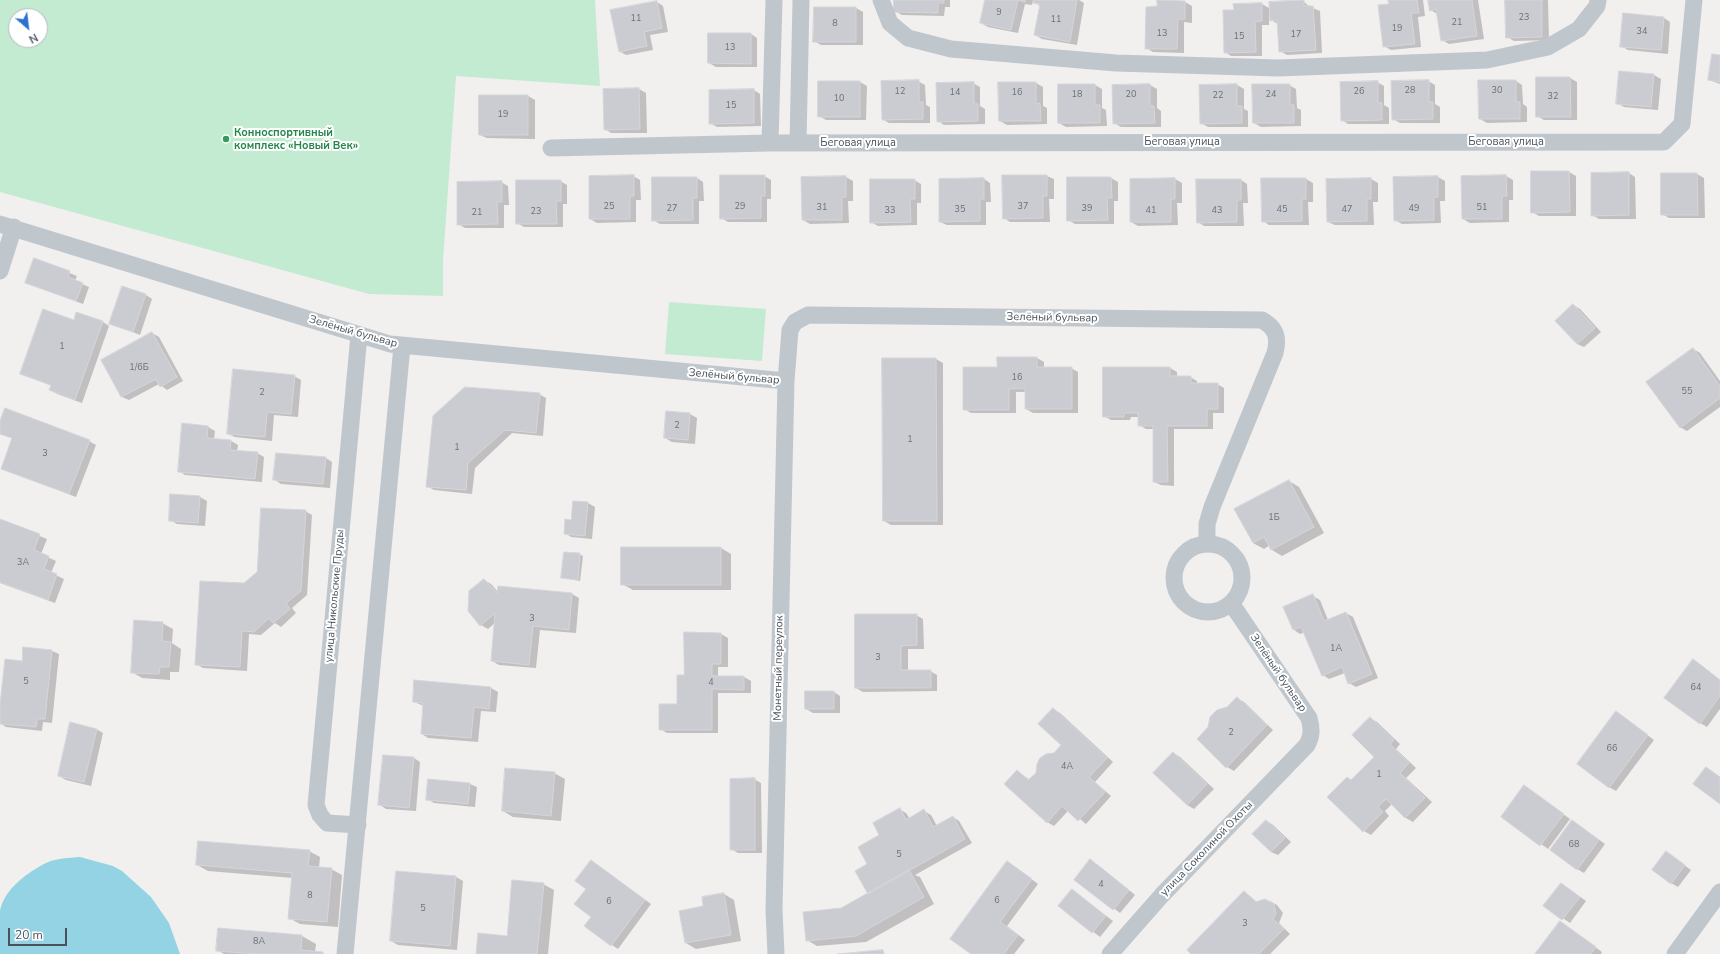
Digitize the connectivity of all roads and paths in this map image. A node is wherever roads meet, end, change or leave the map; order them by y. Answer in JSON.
{"nodes":[{"id":1,"x":774,"y":0,"type":"edge"},
{"id":2,"x":802,"y":0,"type":"edge"},
{"id":3,"x":881,"y":0,"type":"edge"},
{"id":4,"x":1598,"y":0,"type":"edge"},
{"id":5,"x":1694,"y":0,"type":"edge"},
{"id":6,"x":770,"y":143,"type":"junction"},
{"id":7,"x":798,"y":143,"type":"junction"},
{"id":8,"x":551,"y":148,"type":"dead end"},
{"id":9,"x":7,"y":226,"type":"edge"},
{"id":10,"x":0,"y":271,"type":"edge"},
{"id":11,"x":359,"y":335,"type":"junction"},
{"id":12,"x":402,"y":346,"type":"junction"},
{"id":13,"x":786,"y":381,"type":"junction"},
{"id":14,"x":1207,"y":543,"type":"junction"},
{"id":15,"x":1231,"y":603,"type":"junction"},
{"id":16,"x":1307,"y":745,"type":"joint"},
{"id":17,"x":358,"y":825,"type":"junction"},
{"id":18,"x":1720,"y":892,"type":"edge"},
{"id":19,"x":345,"y":954,"type":"edge"},
{"id":20,"x":776,"y":954,"type":"edge"},
{"id":21,"x":1110,"y":954,"type":"edge"},
{"id":22,"x":1675,"y":954,"type":"edge"}],
"edges":[{"from":1,"to":6,"type":"street"},
{"from":2,"to":7,"type":"street"},
{"from":3,"to":4,"type":"street"},
{"from":5,"to":7,"type":"street","name":"Беговая улица"},
{"from":6,"to":7,"type":"street","name":"Беговая улица"},
{"from":6,"to":8,"type":"street","name":"Беговая улица"},
{"from":9,"to":10,"type":"street"},
{"from":9,"to":11,"type":"street","name":"Зелёный бульвар"},
{"from":11,"to":12,"type":"street","name":"Зелёный бульвар"},
{"from":11,"to":17,"type":"street","name":"улица Никольские Пруды"},
{"from":12,"to":13,"type":"street","name":"Зелёный бульвар"},
{"from":12,"to":17,"type":"street"},
{"from":13,"to":14,"type":"street","name":"Зелёный бульвар"},
{"from":13,"to":20,"type":"street","name":"Монетный переулок"},
{"from":14,"to":15,"type":"street"},
{"from":14,"to":15,"type":"street"},
{"from":15,"to":16,"type":"street","name":"Зелёный бульвар"},
{"from":16,"to":21,"type":"street","name":"улица Соколиной Охоты"},
{"from":17,"to":19,"type":"street"},
{"from":18,"to":22,"type":"street"}]}
